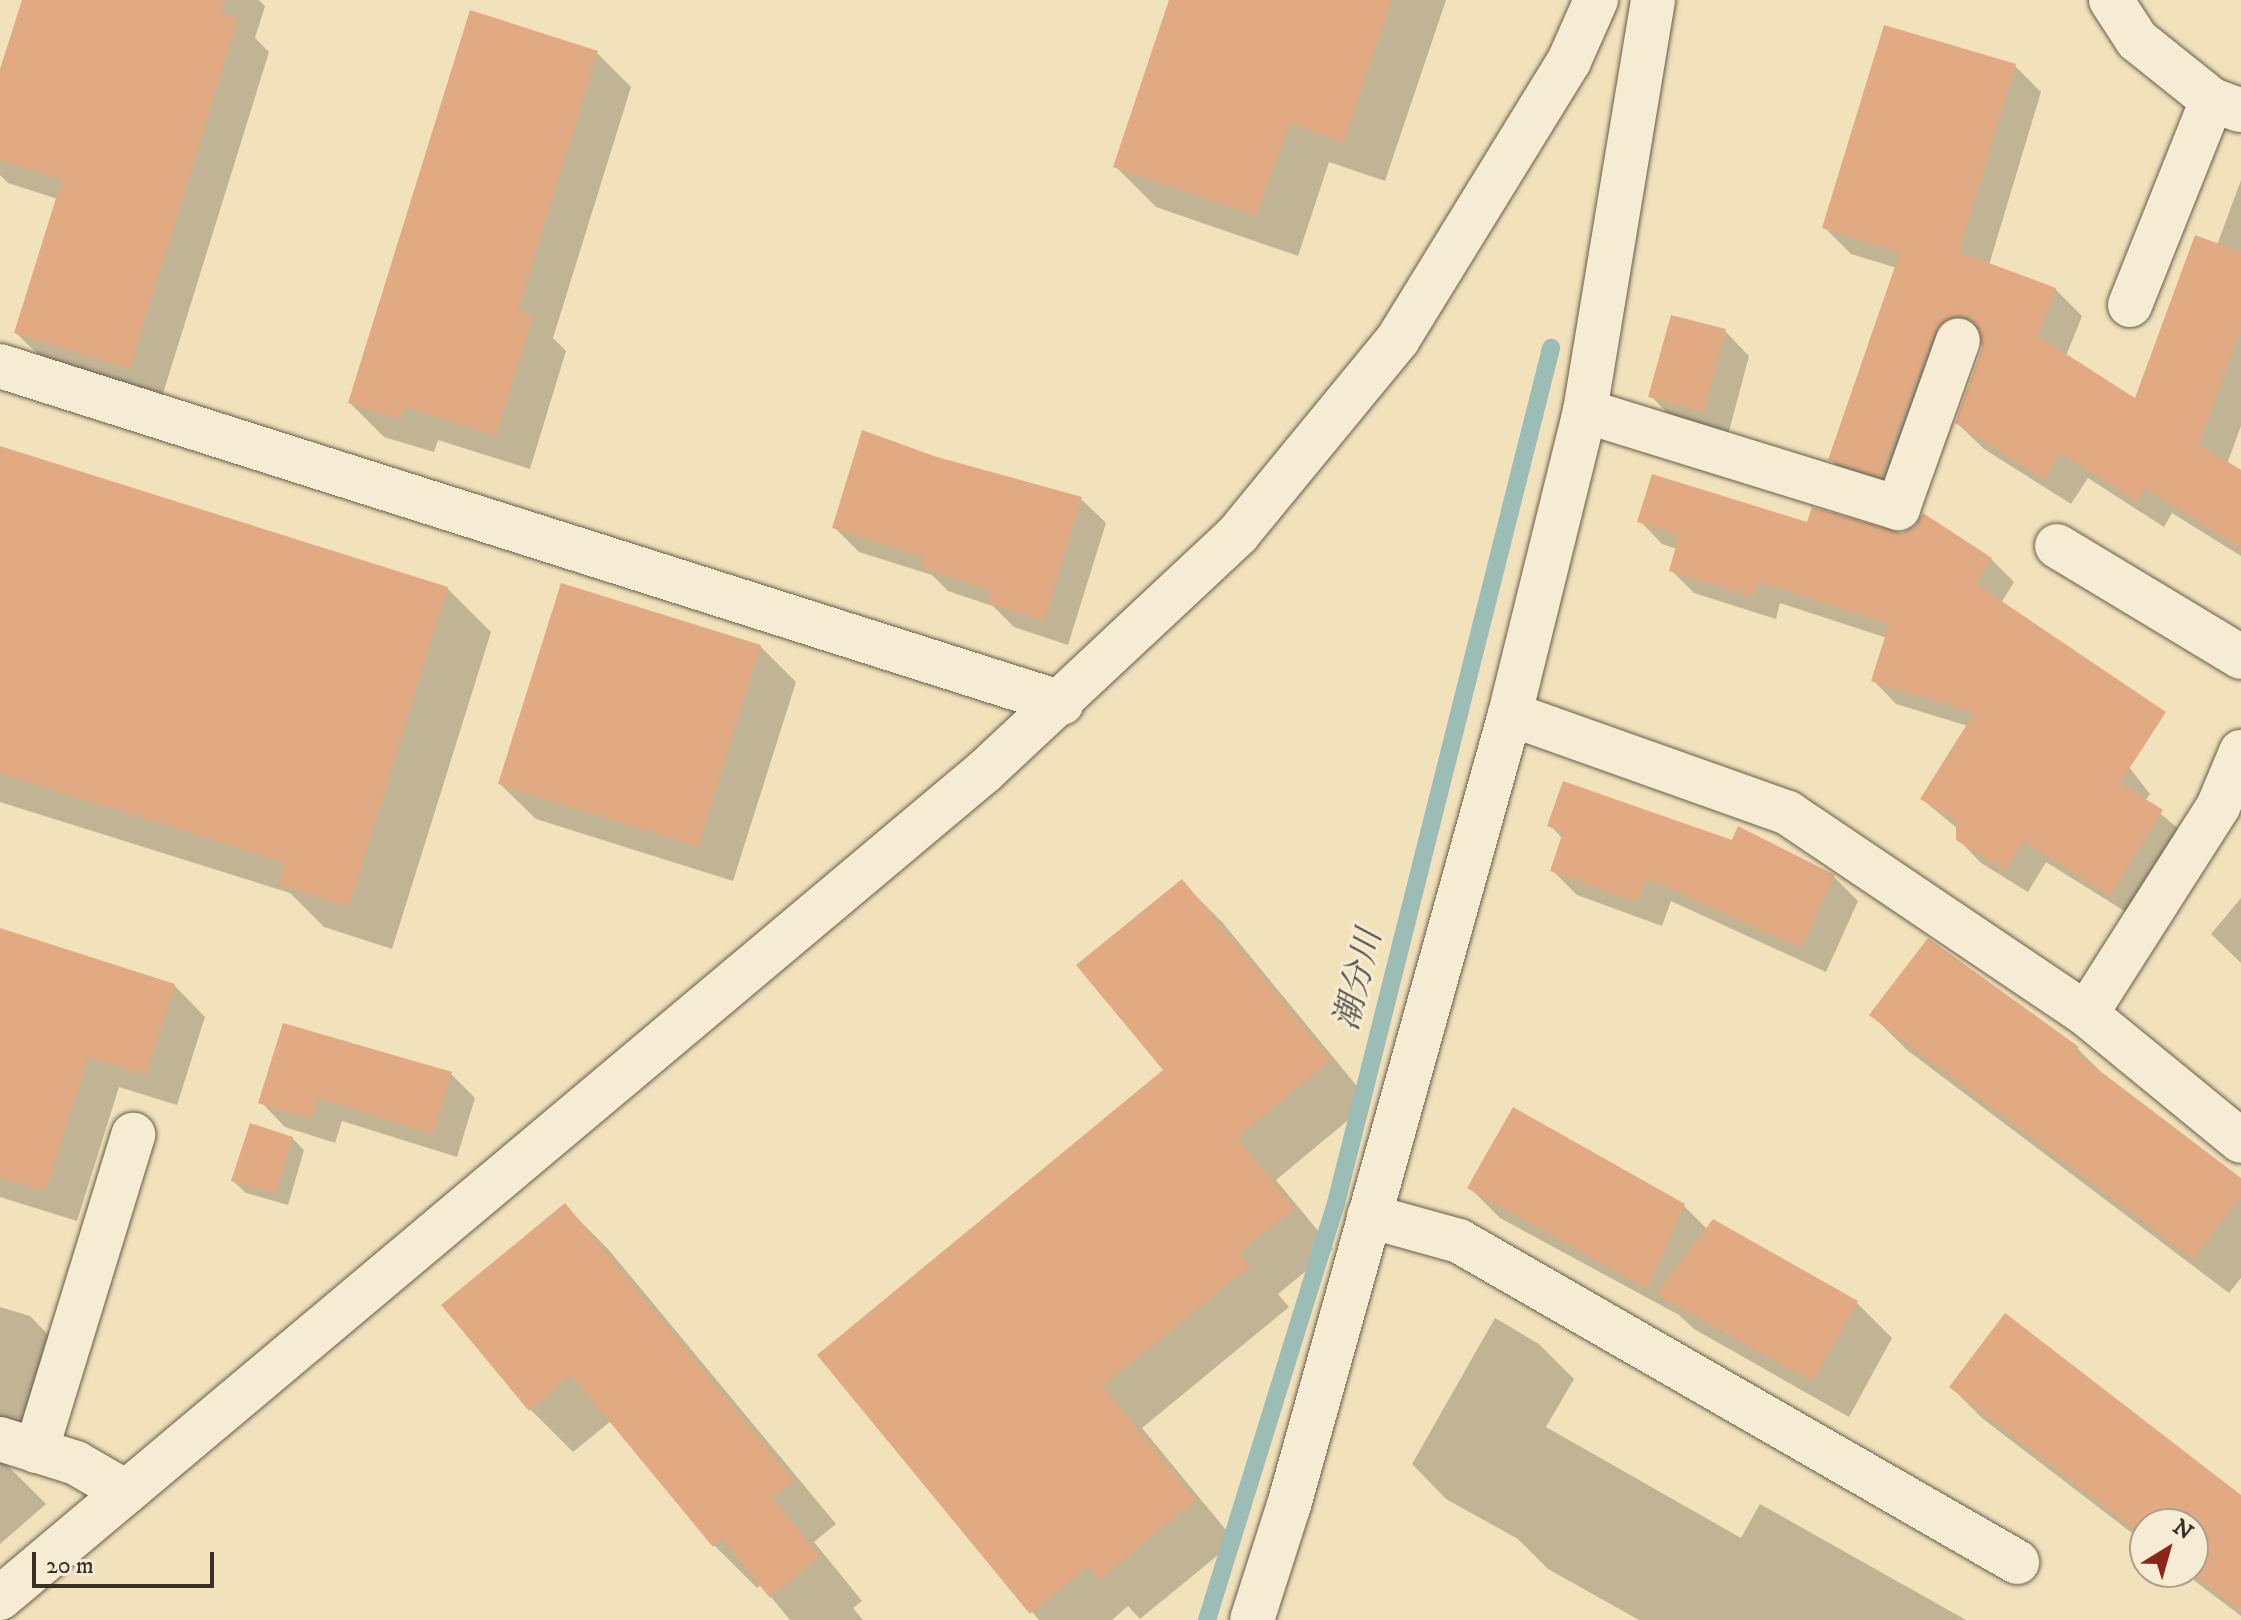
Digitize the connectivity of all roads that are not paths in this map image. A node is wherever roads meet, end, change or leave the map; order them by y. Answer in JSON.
{"nodes":[{"id":1,"x":1596,"y":0,"type":"edge"},
{"id":2,"x":1653,"y":0,"type":"edge"},
{"id":3,"x":2111,"y":0,"type":"edge"},
{"id":4,"x":2227,"y":105,"type":"edge"},
{"id":5,"x":2130,"y":305,"type":"dead end"},
{"id":6,"x":1958,"y":340,"type":"dead end"},
{"id":7,"x":0,"y":366,"type":"edge"},
{"id":8,"x":1585,"y":411,"type":"junction"},
{"id":9,"x":2057,"y":546,"type":"dead end"},
{"id":10,"x":2241,"y":657,"type":"edge"},
{"id":11,"x":1062,"y":703,"type":"junction"},
{"id":12,"x":1510,"y":714,"type":"junction"},
{"id":13,"x":2241,"y":752,"type":"edge"},
{"id":14,"x":2086,"y":1014,"type":"junction"},
{"id":15,"x":133,"y":1135,"type":"dead end"},
{"id":16,"x":2241,"y":1141,"type":"edge"},
{"id":17,"x":1369,"y":1216,"type":"junction"},
{"id":18,"x":18,"y":1445,"type":"edge"},
{"id":19,"x":126,"y":1492,"type":"junction"},
{"id":20,"x":2017,"y":1562,"type":"dead end"},
{"id":21,"x":0,"y":1598,"type":"edge"},
{"id":22,"x":1252,"y":1620,"type":"edge"}],
"edges":[{"from":1,"to":11,"type":"street"},
{"from":2,"to":8,"type":"street"},
{"from":3,"to":4,"type":"street"},
{"from":4,"to":5,"type":"street"},
{"from":6,"to":8,"type":"street"},
{"from":7,"to":11,"type":"street"},
{"from":8,"to":12,"type":"street"},
{"from":9,"to":10,"type":"street"},
{"from":11,"to":19,"type":"street"},
{"from":12,"to":14,"type":"street"},
{"from":12,"to":17,"type":"street"},
{"from":13,"to":14,"type":"street"},
{"from":14,"to":16,"type":"street"},
{"from":15,"to":18,"type":"street"},
{"from":17,"to":20,"type":"street"},
{"from":17,"to":22,"type":"street"},
{"from":18,"to":19,"type":"street"},
{"from":19,"to":21,"type":"street"}]}
